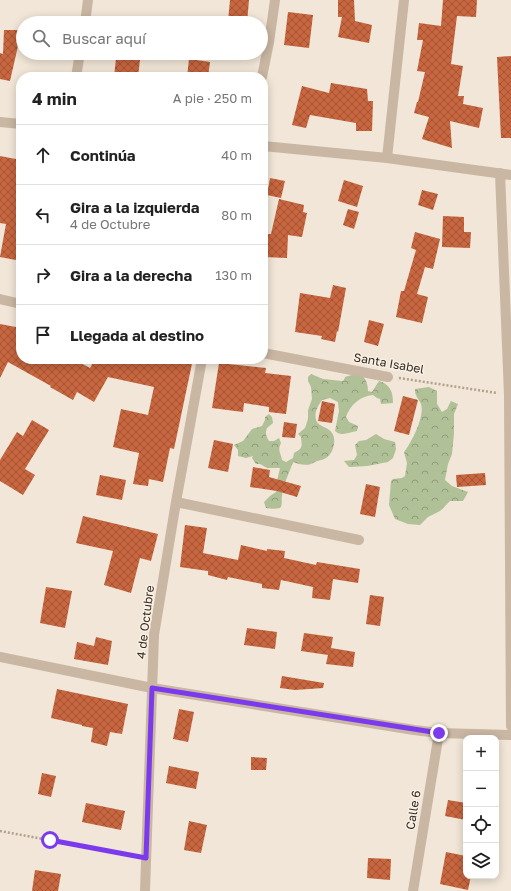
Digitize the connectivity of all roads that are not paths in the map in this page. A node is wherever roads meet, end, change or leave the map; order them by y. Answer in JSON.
{"nodes":[{"id":1,"x":88,"y":0,"type":"edge"},
{"id":2,"x":275,"y":0,"type":"edge"},
{"id":3,"x":404,"y":0,"type":"edge"},
{"id":4,"x":86,"y":16,"type":"edge"},
{"id":5,"x":268,"y":47,"type":"edge"},
{"id":6,"x":79,"y":60,"type":"edge"},
{"id":7,"x":265,"y":60,"type":"edge"},
{"id":8,"x":77,"y":72,"type":"edge"},
{"id":9,"x":263,"y":72,"type":"edge"},
{"id":10,"x":0,"y":122,"type":"edge"},
{"id":11,"x":16,"y":124,"type":"edge"},
{"id":12,"x":268,"y":146,"type":"edge"},
{"id":13,"x":388,"y":158,"type":"junction"},
{"id":14,"x":500,"y":173,"type":"junction"},
{"id":15,"x":511,"y":175,"type":"edge"},
{"id":16,"x":0,"y":299,"type":"edge"},
{"id":17,"x":16,"y":303,"type":"edge"},
{"id":18,"x":268,"y":354,"type":"edge"},
{"id":19,"x":201,"y":364,"type":"edge"},
{"id":20,"x":388,"y":377,"type":"road end"},
{"id":21,"x":176,"y":502,"type":"junction"},
{"id":22,"x":359,"y":540,"type":"dead end"},
{"id":23,"x":0,"y":657,"type":"edge"},
{"id":24,"x":152,"y":688,"type":"junction"},
{"id":25,"x":511,"y":726,"type":"edge"},
{"id":26,"x":439,"y":733,"type":"junction"},
{"id":27,"x":511,"y":735,"type":"edge"},
{"id":28,"x":145,"y":891,"type":"edge"},
{"id":29,"x":413,"y":891,"type":"edge"}],
"edges":[{"from":1,"to":4,"type":"street"},
{"from":2,"to":5,"type":"street"},
{"from":3,"to":13,"type":"street"},
{"from":6,"to":8,"type":"street"},
{"from":7,"to":9,"type":"street"},
{"from":10,"to":11,"type":"street"},
{"from":12,"to":13,"type":"street"},
{"from":13,"to":14,"type":"street"},
{"from":14,"to":15,"type":"street"},
{"from":14,"to":25,"type":"street"},
{"from":16,"to":17,"type":"street"},
{"from":18,"to":20,"type":"street","name":"Santa Isabel"},
{"from":19,"to":21,"type":"street","name":"4 de Octubre"},
{"from":21,"to":22,"type":"street"},
{"from":21,"to":24,"type":"street","name":"4 de Octubre"},
{"from":23,"to":24,"type":"street"},
{"from":24,"to":26,"type":"street"},
{"from":24,"to":28,"type":"street","name":"4 de Octubre"},
{"from":26,"to":27,"type":"street"},
{"from":26,"to":29,"type":"street","name":"Calle 6"}]}
